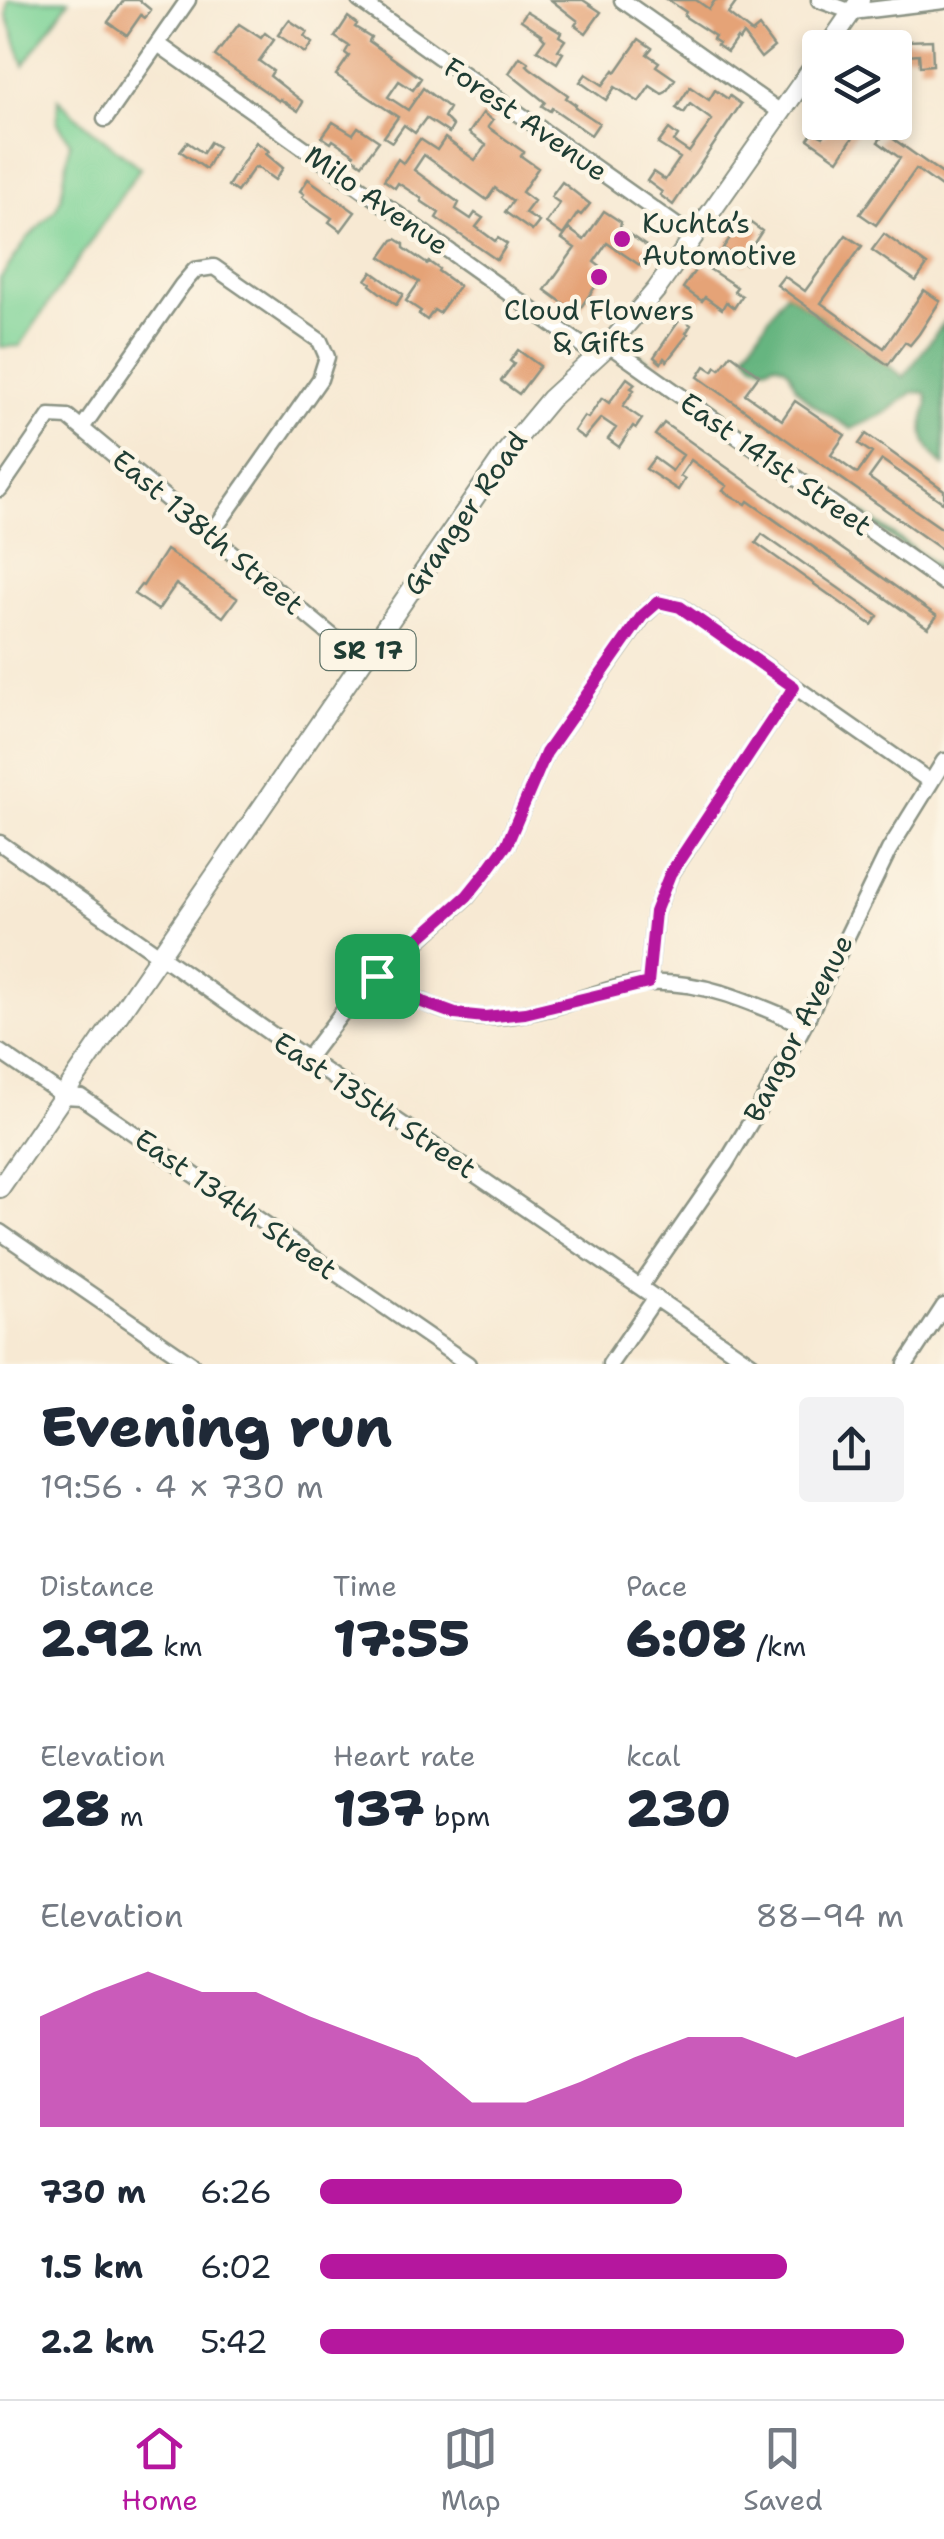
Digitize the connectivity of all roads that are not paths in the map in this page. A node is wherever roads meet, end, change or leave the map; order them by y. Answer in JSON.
{"nodes":[{"id":1,"x":188,"y":0,"type":"edge"},
{"id":2,"x":360,"y":0,"type":"edge"},
{"id":3,"x":622,"y":0,"type":"edge"},
{"id":4,"x":819,"y":0,"type":"edge"},
{"id":5,"x":944,"y":2,"type":"edge"},
{"id":6,"x":856,"y":6,"type":"edge"},
{"id":7,"x":839,"y":30,"type":"edge"},
{"id":8,"x":158,"y":44,"type":"junction"},
{"id":9,"x":802,"y":84,"type":"edge"},
{"id":10,"x":782,"y":114,"type":"junction"},
{"id":11,"x":105,"y":119,"type":"dead end"},
{"id":12,"x":694,"y":238,"type":"junction"},
{"id":13,"x":603,"y":350,"type":"junction"},
{"id":14,"x":82,"y":428,"type":"junction"},
{"id":15,"x":0,"y":489,"type":"edge"},
{"id":16,"x":211,"y":534,"type":"junction"},
{"id":17,"x":944,"y":583,"type":"edge"},
{"id":18,"x":361,"y":660,"type":"junction"},
{"id":19,"x":794,"y":687,"type":"junction"},
{"id":20,"x":944,"y":761,"type":"edge"},
{"id":21,"x":931,"y":782,"type":"junction"},
{"id":22,"x":0,"y":843,"type":"edge"},
{"id":23,"x":160,"y":956,"type":"junction"},
{"id":24,"x":377,"y":976,"type":"junction"},
{"id":25,"x":648,"y":983,"type":"junction"},
{"id":26,"x":804,"y":1025,"type":"junction"},
{"id":27,"x":0,"y":1052,"type":"edge"},
{"id":28,"x":307,"y":1059,"type":"junction"},
{"id":29,"x":64,"y":1096,"type":"junction"},
{"id":30,"x":0,"y":1188,"type":"edge"},
{"id":31,"x":0,"y":1232,"type":"edge"},
{"id":32,"x":640,"y":1287,"type":"junction"},
{"id":33,"x":656,"y":1297,"type":"junction"},
{"id":34,"x":944,"y":1306,"type":"edge"},
{"id":35,"x":192,"y":1364,"type":"edge"},
{"id":36,"x":468,"y":1364,"type":"edge"},
{"id":37,"x":610,"y":1364,"type":"edge"},
{"id":38,"x":752,"y":1364,"type":"edge"},
{"id":39,"x":906,"y":1364,"type":"edge"}],
"edges":[{"from":1,"to":8,"type":"street"},
{"from":2,"to":12,"type":"street","name":"Forest Avenue"},
{"from":3,"to":10,"type":"street"},
{"from":4,"to":6,"type":"street"},
{"from":5,"to":6,"type":"street"},
{"from":6,"to":7,"type":"main road"},
{"from":8,"to":11,"type":"street"},
{"from":8,"to":13,"type":"street","name":"Milo Avenue"},
{"from":9,"to":10,"type":"main road","name":"Granger Road","number":"SR 17"},
{"from":10,"to":12,"type":"main road","name":"Granger Road","number":"SR 17"},
{"from":12,"to":13,"type":"main road","name":"Granger Road","number":"SR 17"},
{"from":13,"to":17,"type":"street","name":"East 141st Street"},
{"from":13,"to":18,"type":"main road","name":"Granger Road","number":"SR 17"},
{"from":14,"to":15,"type":"street","name":"East 138th Street"},
{"from":14,"to":16,"type":"street","name":"East 138th Street"},
{"from":14,"to":16,"type":"street"},
{"from":16,"to":18,"type":"street","name":"East 138th Street"},
{"from":18,"to":23,"type":"main road","name":"Granger Road","number":"SR 17"},
{"from":19,"to":21,"type":"street"},
{"from":19,"to":24,"type":"street"},
{"from":19,"to":25,"type":"street"},
{"from":20,"to":21,"type":"street","name":"Bangor Avenue"},
{"from":21,"to":26,"type":"street","name":"Bangor Avenue"},
{"from":22,"to":23,"type":"street","name":"East 135th Street"},
{"from":23,"to":28,"type":"street","name":"East 135th Street"},
{"from":23,"to":29,"type":"main road","name":"Granger Road","number":"SR 17"},
{"from":24,"to":25,"type":"street"},
{"from":24,"to":28,"type":"street"},
{"from":25,"to":26,"type":"street"},
{"from":26,"to":32,"type":"street","name":"Bangor Avenue"},
{"from":27,"to":29,"type":"street","name":"East 134th Street"},
{"from":28,"to":32,"type":"street","name":"East 135th Street"},
{"from":29,"to":30,"type":"main road","name":"Granger Road","number":"SR 17"},
{"from":29,"to":36,"type":"street","name":"East 134th Street"},
{"from":31,"to":35,"type":"street"},
{"from":32,"to":33,"type":"street","name":"East 135th Street"},
{"from":33,"to":37,"type":"street"},
{"from":33,"to":38,"type":"street","name":"East 135th Street"},
{"from":34,"to":39,"type":"street"}]}
